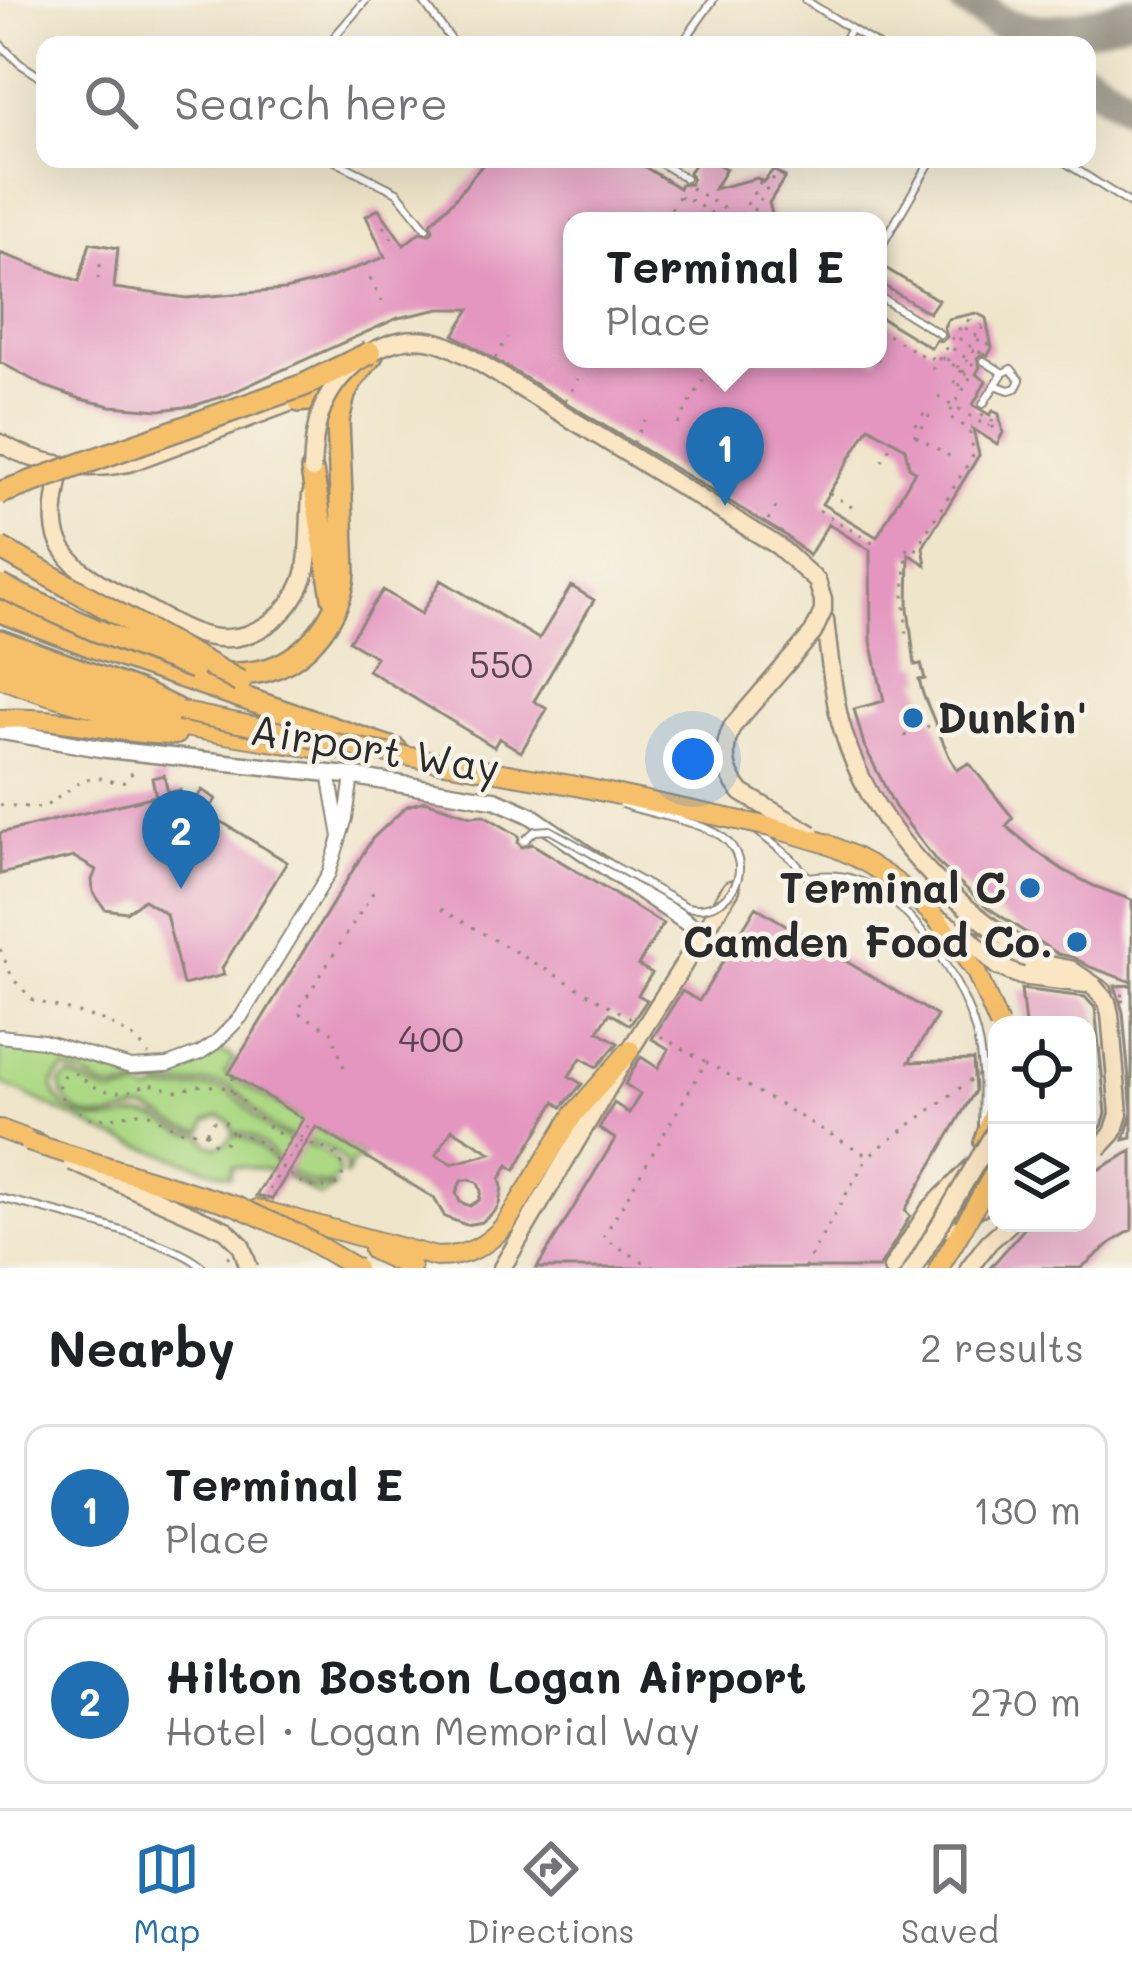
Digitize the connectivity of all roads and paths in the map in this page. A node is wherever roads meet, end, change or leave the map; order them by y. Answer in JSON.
{"nodes":[{"id":1,"x":366,"y":0,"type":"edge"},
{"id":2,"x":422,"y":0,"type":"edge"},
{"id":3,"x":713,"y":0,"type":"edge"},
{"id":4,"x":805,"y":0,"type":"edge"},
{"id":5,"x":851,"y":29,"type":"junction"},
{"id":6,"x":335,"y":36,"type":"edge"},
{"id":7,"x":448,"y":36,"type":"edge"},
{"id":8,"x":687,"y":36,"type":"edge"},
{"id":9,"x":847,"y":36,"type":"edge"},
{"id":10,"x":862,"y":36,"type":"edge"},
{"id":11,"x":0,"y":44,"type":"edge"},
{"id":12,"x":36,"y":74,"type":"edge"},
{"id":13,"x":349,"y":168,"type":"edge"},
{"id":14,"x":669,"y":168,"type":"edge"},
{"id":15,"x":927,"y":168,"type":"edge"},
{"id":16,"x":1074,"y":168,"type":"edge"},
{"id":17,"x":777,"y":172,"type":"dead end"},
{"id":18,"x":685,"y":178,"type":"dead end"},
{"id":19,"x":761,"y":181,"type":"dead end"},
{"id":20,"x":1132,"y":205,"type":"edge"},
{"id":21,"x":709,"y":212,"type":"edge"},
{"id":22,"x":729,"y":212,"type":"edge"},
{"id":23,"x":743,"y":212,"type":"edge"},
{"id":24,"x":753,"y":212,"type":"edge"},
{"id":25,"x":384,"y":226,"type":"dead end"},
{"id":26,"x":426,"y":228,"type":"dead end"},
{"id":27,"x":887,"y":236,"type":"edge"},
{"id":28,"x":394,"y":242,"type":"dead end"},
{"id":29,"x":100,"y":260,"type":"dead end"},
{"id":30,"x":370,"y":278,"type":"dead end"},
{"id":31,"x":98,"y":279,"type":"dead end"},
{"id":32,"x":382,"y":301,"type":"dead end"},
{"id":33,"x":887,"y":301,"type":"edge"},
{"id":34,"x":943,"y":318,"type":"dead end"},
{"id":35,"x":887,"y":334,"type":"edge"},
{"id":36,"x":991,"y":343,"type":"dead end"},
{"id":37,"x":982,"y":347,"type":"dead end"},
{"id":38,"x":371,"y":354,"type":"junction"},
{"id":39,"x":984,"y":361,"type":"dead end"},
{"id":40,"x":947,"y":362,"type":"junction"},
{"id":41,"x":710,"y":368,"type":"edge"},
{"id":42,"x":957,"y":368,"type":"junction"},
{"id":43,"x":932,"y":370,"type":"dead end"},
{"id":44,"x":969,"y":370,"type":"dead end"},
{"id":45,"x":1003,"y":373,"type":"junction"},
{"id":46,"x":995,"y":385,"type":"junction"},
{"id":47,"x":938,"y":396,"type":"dead end"},
{"id":48,"x":299,"y":400,"type":"junction"},
{"id":49,"x":983,"y":404,"type":"dead end"},
{"id":50,"x":974,"y":409,"type":"dead end"},
{"id":51,"x":926,"y":412,"type":"dead end"},
{"id":52,"x":995,"y":412,"type":"dead end"},
{"id":53,"x":645,"y":420,"type":"dead end"},
{"id":54,"x":338,"y":421,"type":"junction"},
{"id":55,"x":991,"y":423,"type":"junction"},
{"id":56,"x":678,"y":424,"type":"dead end"},
{"id":57,"x":969,"y":431,"type":"junction"},
{"id":58,"x":961,"y":432,"type":"dead end"},
{"id":59,"x":1002,"y":436,"type":"dead end"},
{"id":60,"x":893,"y":442,"type":"dead end"},
{"id":61,"x":0,"y":443,"type":"edge"},
{"id":62,"x":629,"y":450,"type":"junction"},
{"id":63,"x":951,"y":457,"type":"dead end"},
{"id":64,"x":711,"y":460,"type":"dead end"},
{"id":65,"x":882,"y":461,"type":"dead end"},
{"id":66,"x":62,"y":465,"type":"junction"},
{"id":67,"x":312,"y":470,"type":"junction"},
{"id":68,"x":693,"y":489,"type":"junction"},
{"id":69,"x":0,"y":493,"type":"edge"},
{"id":70,"x":829,"y":493,"type":"dead end"},
{"id":71,"x":779,"y":502,"type":"dead end"},
{"id":72,"x":852,"y":507,"type":"dead end"},
{"id":73,"x":819,"y":510,"type":"dead end"},
{"id":74,"x":761,"y":532,"type":"junction"},
{"id":75,"x":899,"y":543,"type":"dead end"},
{"id":76,"x":874,"y":544,"type":"dead end"},
{"id":77,"x":0,"y":548,"type":"edge"},
{"id":78,"x":907,"y":549,"type":"junction"},
{"id":79,"x":914,"y":553,"type":"junction"},
{"id":80,"x":923,"y":559,"type":"dead end"},
{"id":81,"x":0,"y":586,"type":"edge"},
{"id":82,"x":334,"y":610,"type":"junction"},
{"id":83,"x":0,"y":611,"type":"edge"},
{"id":84,"x":824,"y":620,"type":"junction"},
{"id":85,"x":0,"y":641,"type":"edge"},
{"id":86,"x":907,"y":642,"type":"dead end"},
{"id":87,"x":0,"y":660,"type":"edge"},
{"id":88,"x":161,"y":670,"type":"junction"},
{"id":89,"x":0,"y":678,"type":"edge"},
{"id":90,"x":240,"y":682,"type":"junction"},
{"id":91,"x":179,"y":711,"type":"junction"},
{"id":92,"x":0,"y":719,"type":"edge"},
{"id":93,"x":958,"y":720,"type":"dead end"},
{"id":94,"x":0,"y":731,"type":"edge"},
{"id":95,"x":234,"y":735,"type":"junction"},
{"id":96,"x":904,"y":736,"type":"dead end"},
{"id":97,"x":143,"y":763,"type":"dead end"},
{"id":98,"x":449,"y":766,"type":"junction"},
{"id":99,"x":329,"y":773,"type":"junction"},
{"id":100,"x":352,"y":776,"type":"junction"},
{"id":101,"x":572,"y":785,"type":"junction"},
{"id":102,"x":602,"y":793,"type":"junction"},
{"id":103,"x":0,"y":805,"type":"edge"},
{"id":104,"x":746,"y":822,"type":"junction"},
{"id":105,"x":799,"y":834,"type":"junction"},
{"id":106,"x":340,"y":840,"type":"junction"},
{"id":107,"x":525,"y":840,"type":"dead end"},
{"id":108,"x":828,"y":844,"type":"junction"},
{"id":109,"x":374,"y":891,"type":"dead end"},
{"id":110,"x":933,"y":915,"type":"junction"},
{"id":111,"x":702,"y":933,"type":"junction"},
{"id":112,"x":0,"y":949,"type":"edge"},
{"id":113,"x":1046,"y":963,"type":"junction"},
{"id":114,"x":994,"y":1016,"type":"edge"},
{"id":115,"x":0,"y":1036,"type":"edge"},
{"id":116,"x":630,"y":1050,"type":"junction"},
{"id":117,"x":150,"y":1056,"type":"dead end"},
{"id":118,"x":706,"y":1062,"type":"dead end"},
{"id":119,"x":344,"y":1067,"type":"dead end"},
{"id":120,"x":988,"y":1075,"type":"edge"},
{"id":121,"x":232,"y":1077,"type":"dead end"},
{"id":122,"x":231,"y":1092,"type":"junction"},
{"id":123,"x":310,"y":1123,"type":"dead end"},
{"id":124,"x":990,"y":1124,"type":"edge"},
{"id":125,"x":0,"y":1130,"type":"edge"},
{"id":126,"x":230,"y":1132,"type":"junction"},
{"id":127,"x":207,"y":1133,"type":"junction"},
{"id":128,"x":24,"y":1140,"type":"junction"},
{"id":129,"x":988,"y":1143,"type":"edge"},
{"id":130,"x":345,"y":1144,"type":"dead end"},
{"id":131,"x":982,"y":1147,"type":"junction"},
{"id":132,"x":1096,"y":1149,"type":"edge"},
{"id":133,"x":1096,"y":1149,"type":"edge"},
{"id":134,"x":335,"y":1156,"type":"junction"},
{"id":135,"x":868,"y":1156,"type":"junction"},
{"id":136,"x":973,"y":1166,"type":"junction"},
{"id":137,"x":988,"y":1184,"type":"edge"},
{"id":138,"x":0,"y":1198,"type":"edge"},
{"id":139,"x":988,"y":1204,"type":"edge"},
{"id":140,"x":988,"y":1206,"type":"edge"},
{"id":141,"x":258,"y":1212,"type":"junction"},
{"id":142,"x":964,"y":1226,"type":"junction"},
{"id":143,"x":319,"y":1227,"type":"junction"},
{"id":144,"x":936,"y":1232,"type":"junction"},
{"id":145,"x":999,"y":1232,"type":"edge"},
{"id":146,"x":232,"y":1250,"type":"dead end"},
{"id":147,"x":248,"y":1265,"type":"edge"},
{"id":148,"x":203,"y":1268,"type":"edge"},
{"id":149,"x":221,"y":1268,"type":"edge"},
{"id":150,"x":356,"y":1268,"type":"edge"},
{"id":151,"x":411,"y":1268,"type":"edge"},
{"id":152,"x":502,"y":1268,"type":"edge"},
{"id":153,"x":804,"y":1268,"type":"edge"},
{"id":154,"x":892,"y":1268,"type":"edge"},
{"id":155,"x":914,"y":1268,"type":"edge"},
{"id":156,"x":939,"y":1268,"type":"edge"},
{"id":157,"x":969,"y":1268,"type":"edge"}],
"edges":[{"from":1,"to":6,"type":"lane"},
{"from":2,"to":7,"type":"lane"},
{"from":3,"to":8,"type":"lane"},
{"from":4,"to":5,"type":"lane"},
{"from":5,"to":9,"type":"lane"},
{"from":5,"to":10,"type":"lane"},
{"from":11,"to":12,"type":"lane"},
{"from":13,"to":26,"type":"lane"},
{"from":14,"to":18,"type":"lane"},
{"from":15,"to":27,"type":"lane"},
{"from":16,"to":20,"type":"lane"},
{"from":17,"to":24,"type":"path"},
{"from":19,"to":23,"type":"path"},
{"from":21,"to":22,"type":"path"},
{"from":25,"to":28,"type":"path"},
{"from":29,"to":31,"type":"path"},
{"from":30,"to":32,"type":"path"},
{"from":33,"to":34,"type":"lane"},
{"from":35,"to":40,"type":"path"},
{"from":36,"to":37,"type":"path"},
{"from":38,"to":48,"type":"main road"},
{"from":38,"to":54,"type":"highway"},
{"from":38,"to":62,"type":"main road"},
{"from":38,"to":67,"type":"main road","bridge":true},
{"from":38,"to":69,"type":"highway","bridge":true},
{"from":38,"to":108,"type":"main road","bridge":true},
{"from":39,"to":45,"type":"lane"},
{"from":40,"to":42,"type":"path"},
{"from":40,"to":43,"type":"path"},
{"from":41,"to":56,"type":"path"},
{"from":42,"to":44,"type":"path"},
{"from":42,"to":57,"type":"path"},
{"from":45,"to":46,"type":"lane"},
{"from":45,"to":46,"type":"lane"},
{"from":46,"to":49,"type":"lane"},
{"from":47,"to":55,"type":"path"},
{"from":48,"to":54,"type":"highway"},
{"from":48,"to":66,"type":"main road"},
{"from":50,"to":55,"type":"path"},
{"from":51,"to":63,"type":"path"},
{"from":52,"to":55,"type":"path"},
{"from":53,"to":62,"type":"path"},
{"from":54,"to":82,"type":"highway"},
{"from":55,"to":59,"type":"path"},
{"from":57,"to":58,"type":"path"},
{"from":57,"to":79,"type":"path"},
{"from":60,"to":65,"type":"path"},
{"from":61,"to":66,"type":"main road"},
{"from":62,"to":68,"type":"main road"},
{"from":64,"to":68,"type":"path"},
{"from":66,"to":67,"type":"main road"},
{"from":67,"to":82,"type":"highway"},
{"from":68,"to":74,"type":"main road"},
{"from":70,"to":72,"type":"path"},
{"from":71,"to":74,"type":"path"},
{"from":73,"to":76,"type":"path"},
{"from":74,"to":84,"type":"main road"},
{"from":75,"to":78,"type":"path"},
{"from":77,"to":90,"type":"highway","bridge":true},
{"from":78,"to":79,"type":"path"},
{"from":78,"to":86,"type":"path"},
{"from":79,"to":80,"type":"path"},
{"from":81,"to":90,"type":"highway","bridge":true},
{"from":82,"to":88,"type":"highway"},
{"from":83,"to":88,"type":"highway"},
{"from":84,"to":105,"type":"main road"},
{"from":84,"to":113,"type":"main road"},
{"from":85,"to":91,"type":"highway"},
{"from":87,"to":91,"type":"main road"},
{"from":88,"to":98,"type":"highway"},
{"from":89,"to":95,"type":"main road"},
{"from":90,"to":98,"type":"highway","bridge":true},
{"from":91,"to":98,"type":"main road","bridge":true},
{"from":92,"to":95,"type":"main road"},
{"from":93,"to":96,"type":"path"},
{"from":94,"to":99,"type":"street","name":"Airport Way"},
{"from":95,"to":98,"type":"main road"},
{"from":97,"to":103,"type":"path"},
{"from":98,"to":101,"type":"main road","bridge":true},
{"from":98,"to":102,"type":"main road"},
{"from":99,"to":100,"type":"street","name":"Airport Way"},
{"from":99,"to":106,"type":"street"},
{"from":100,"to":106,"type":"street"},
{"from":100,"to":111,"type":"street","name":"Airport Way"},
{"from":101,"to":107,"type":"lane","bridge":true},
{"from":101,"to":108,"type":"main road","bridge":true},
{"from":102,"to":104,"type":"main road"},
{"from":102,"to":111,"type":"main road"},
{"from":104,"to":105,"type":"main road"},
{"from":104,"to":131,"type":"lane"},
{"from":105,"to":110,"type":"main road"},
{"from":106,"to":115,"type":"street"},
{"from":108,"to":110,"type":"main road"},
{"from":109,"to":119,"type":"path"},
{"from":110,"to":113,"type":"main road"},
{"from":110,"to":114,"type":"main road","bridge":true},
{"from":110,"to":133,"type":"main road","bridge":true},
{"from":111,"to":116,"type":"main road"},
{"from":112,"to":117,"type":"path"},
{"from":113,"to":132,"type":"main road"},
{"from":116,"to":143,"type":"main road"},
{"from":116,"to":152,"type":"main road"},
{"from":118,"to":135,"type":"path"},
{"from":120,"to":135,"type":"path","bridge":true},
{"from":121,"to":122,"type":"path"},
{"from":122,"to":127,"type":"path"},
{"from":122,"to":134,"type":"path"},
{"from":123,"to":141,"type":"path","bridge":true},
{"from":124,"to":131,"type":"main road"},
{"from":125,"to":128,"type":"main road"},
{"from":126,"to":127,"type":"path"},
{"from":126,"to":127,"type":"path"},
{"from":126,"to":134,"type":"path"},
{"from":128,"to":141,"type":"main road"},
{"from":128,"to":147,"type":"main road","bridge":true},
{"from":128,"to":150,"type":"main road","bridge":true},
{"from":129,"to":155,"type":"main road","bridge":true},
{"from":130,"to":134,"type":"path"},
{"from":131,"to":136,"type":"main road"},
{"from":135,"to":153,"type":"path"},
{"from":136,"to":144,"type":"main road"},
{"from":136,"to":154,"type":"main road"},
{"from":137,"to":142,"type":"main road","bridge":true},
{"from":138,"to":148,"type":"lane"},
{"from":139,"to":144,"type":"main road"},
{"from":140,"to":142,"type":"main road","bridge":true},
{"from":141,"to":143,"type":"main road"},
{"from":142,"to":156,"type":"main road"},
{"from":143,"to":151,"type":"main road"},
{"from":144,"to":155,"type":"main road"},
{"from":145,"to":157,"type":"main road"},
{"from":146,"to":149,"type":"path","bridge":true}]}
